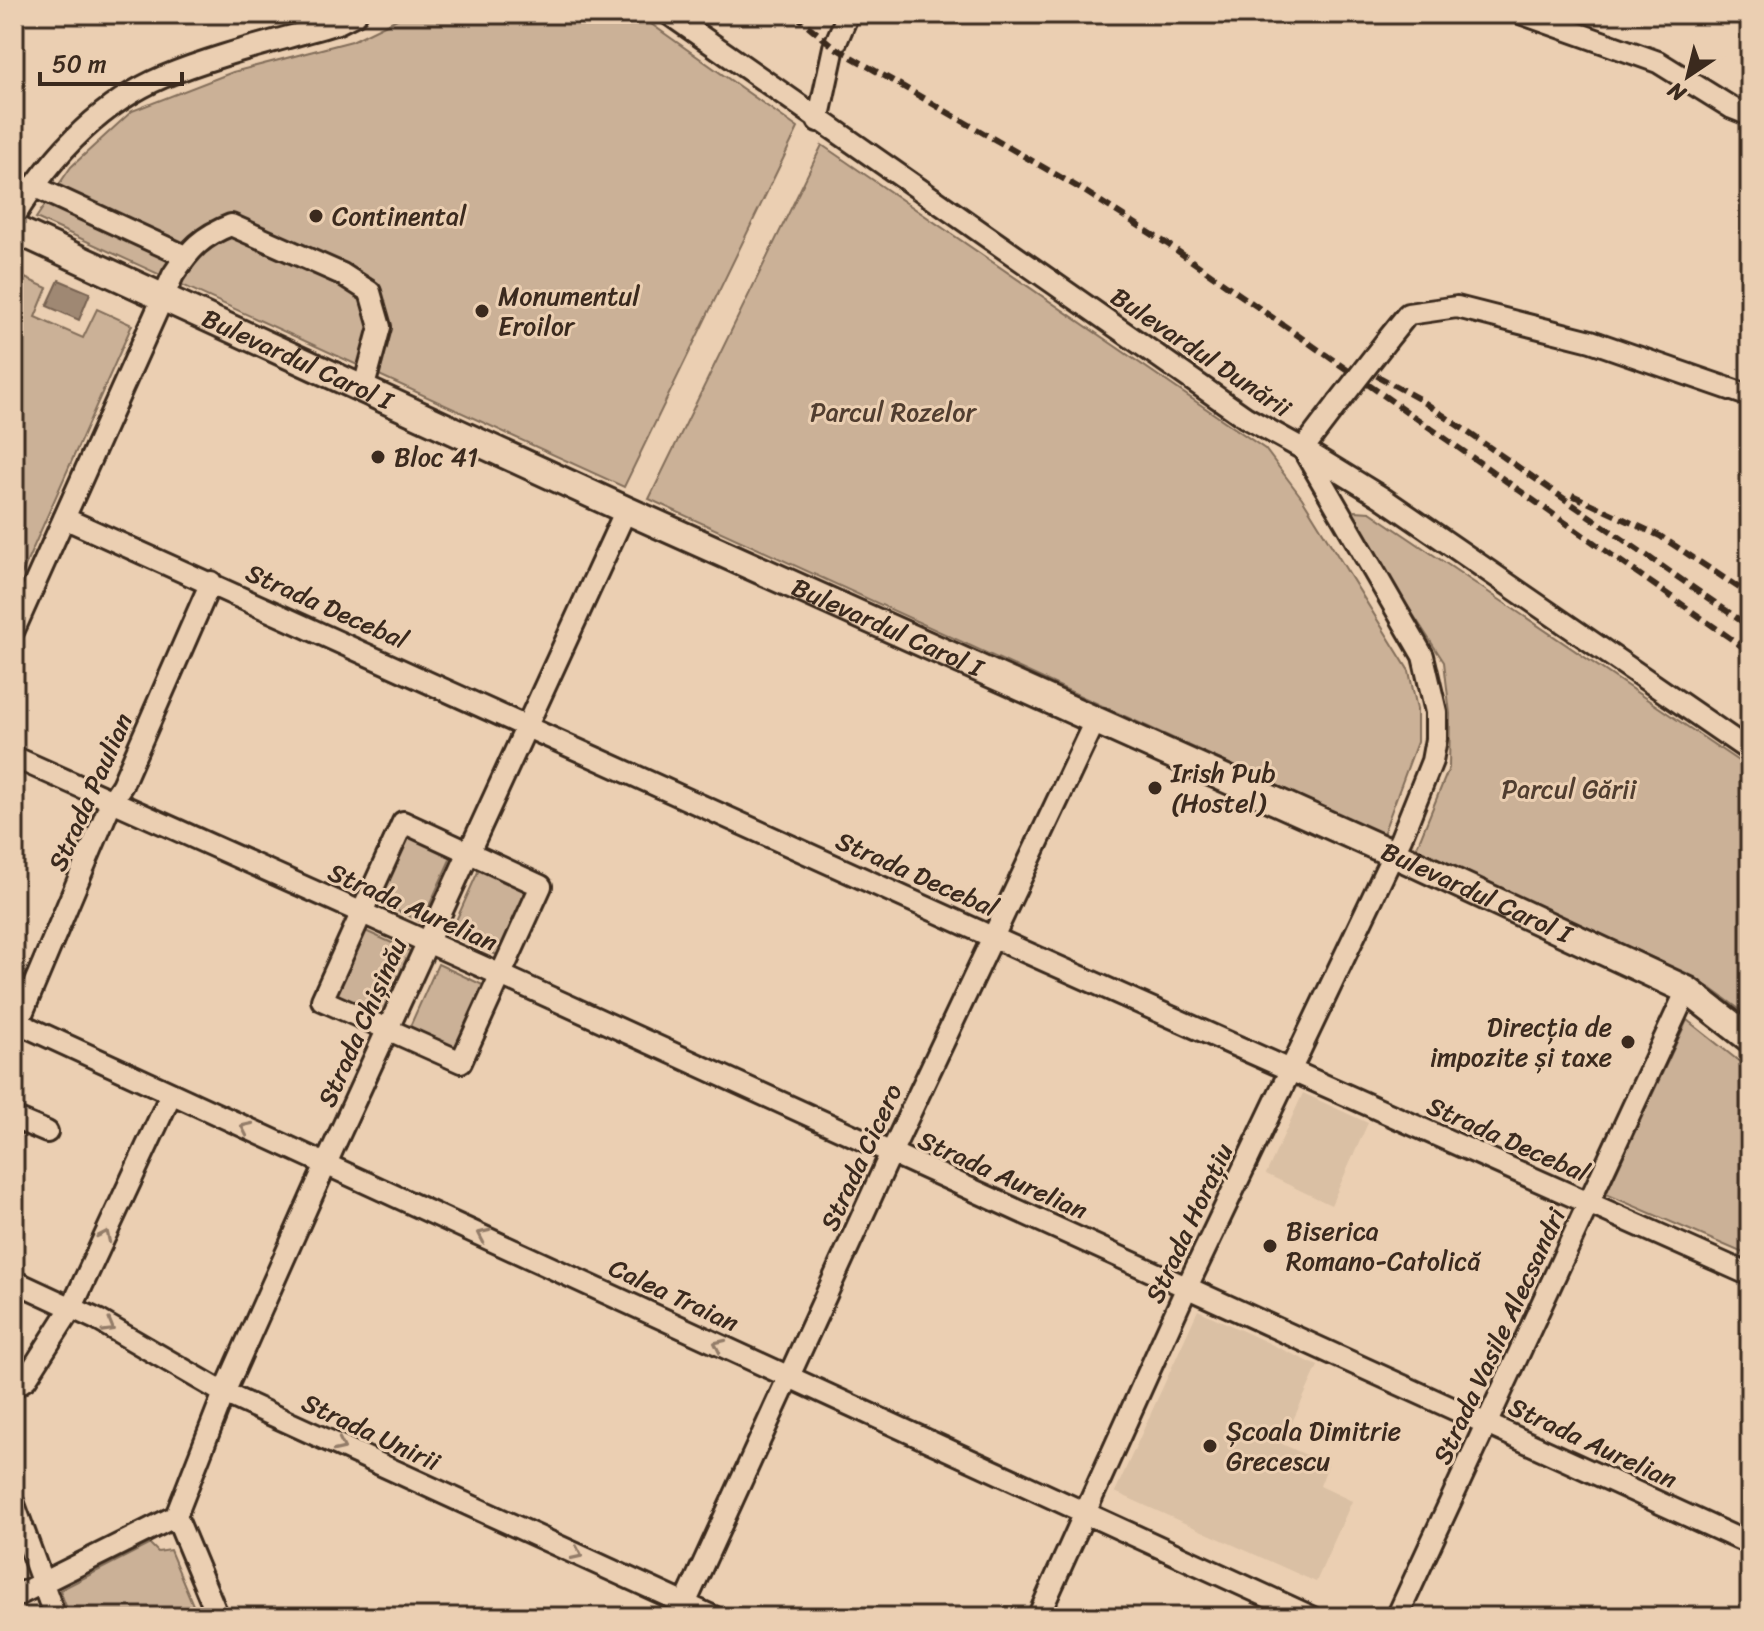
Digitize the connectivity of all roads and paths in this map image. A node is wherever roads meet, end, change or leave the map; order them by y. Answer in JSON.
{"nodes":[{"id":1,"x":356,"y":14,"type":"edge"},
{"id":2,"x":669,"y":14,"type":"edge"},
{"id":3,"x":848,"y":14,"type":"edge"},
{"id":4,"x":1523,"y":14,"type":"edge"},
{"id":5,"x":1750,"y":115,"type":"edge"},
{"id":6,"x":818,"y":121,"type":"junction"},
{"id":7,"x":33,"y":186,"type":"junction"},
{"id":8,"x":14,"y":217,"type":"edge"},
{"id":9,"x":14,"y":229,"type":"edge"},
{"id":10,"x":185,"y":256,"type":"junction"},
{"id":11,"x":162,"y":298,"type":"junction"},
{"id":12,"x":363,"y":390,"type":"junction"},
{"id":13,"x":1750,"y":396,"type":"edge"},
{"id":14,"x":1303,"y":449,"type":"junction"},
{"id":15,"x":626,"y":510,"type":"junction"},
{"id":16,"x":64,"y":518,"type":"junction"},
{"id":17,"x":211,"y":582,"type":"junction"},
{"id":18,"x":14,"y":630,"type":"edge"},
{"id":19,"x":1095,"y":721,"type":"junction"},
{"id":20,"x":528,"y":726,"type":"junction"},
{"id":21,"x":1750,"y":751,"type":"edge"},
{"id":22,"x":14,"y":757,"type":"edge"},
{"id":23,"x":112,"y":800,"type":"junction"},
{"id":24,"x":469,"y":853,"type":"junction"},
{"id":25,"x":1393,"y":854,"type":"junction"},
{"id":26,"x":360,"y":912,"type":"junction"},
{"id":27,"x":994,"y":938,"type":"junction"},
{"id":28,"x":426,"y":942,"type":"junction"},
{"id":29,"x":501,"y":975,"type":"junction"},
{"id":30,"x":1687,"y":990,"type":"junction"},
{"id":31,"x":16,"y":1022,"type":"edge"},
{"id":32,"x":389,"y":1029,"type":"junction"},
{"id":33,"x":1750,"y":1039,"type":"edge"},
{"id":34,"x":1290,"y":1071,"type":"junction"},
{"id":35,"x":171,"y":1094,"type":"junction"},
{"id":36,"x":14,"y":1118,"type":"edge"},
{"id":37,"x":47,"y":1132,"type":"dead end"},
{"id":38,"x":891,"y":1153,"type":"junction"},
{"id":39,"x":326,"y":1165,"type":"junction"},
{"id":40,"x":1590,"y":1204,"type":"junction"},
{"id":41,"x":1750,"y":1275,"type":"edge"},
{"id":42,"x":14,"y":1281,"type":"edge"},
{"id":43,"x":1187,"y":1287,"type":"junction"},
{"id":44,"x":72,"y":1307,"type":"junction"},
{"id":45,"x":789,"y":1378,"type":"junction"},
{"id":46,"x":14,"y":1387,"type":"edge"},
{"id":47,"x":224,"y":1393,"type":"junction"},
{"id":48,"x":1487,"y":1423,"type":"junction"},
{"id":49,"x":14,"y":1504,"type":"edge"},
{"id":50,"x":1085,"y":1513,"type":"junction"},
{"id":51,"x":176,"y":1516,"type":"junction"},
{"id":52,"x":1750,"y":1544,"type":"edge"},
{"id":53,"x":42,"y":1583,"type":"junction"},
{"id":54,"x":14,"y":1597,"type":"edge"},
{"id":55,"x":682,"y":1610,"type":"edge"},
{"id":56,"x":55,"y":1617,"type":"edge"},
{"id":57,"x":218,"y":1617,"type":"edge"},
{"id":58,"x":714,"y":1617,"type":"edge"},
{"id":59,"x":1038,"y":1617,"type":"edge"},
{"id":60,"x":1312,"y":1617,"type":"edge"},
{"id":61,"x":1397,"y":1617,"type":"edge"}],
"edges":[{"from":1,"to":7,"type":"street"},
{"from":2,"to":6,"type":"street","name":"Bulevardul Dunării"},
{"from":3,"to":6,"type":"street"},
{"from":4,"to":5,"type":"street"},
{"from":6,"to":14,"type":"street","name":"Bulevardul Dunării"},
{"from":7,"to":8,"type":"street"},
{"from":7,"to":10,"type":"street"},
{"from":9,"to":11,"type":"main road","name":"Bulevardul Carol I"},
{"from":10,"to":11,"type":"street"},
{"from":10,"to":12,"type":"street"},
{"from":11,"to":12,"type":"main road","name":"Bulevardul Carol I"},
{"from":11,"to":16,"type":"street"},
{"from":12,"to":15,"type":"main road","name":"Bulevardul Carol I"},
{"from":13,"to":14,"type":"street","bridge":true},
{"from":14,"to":21,"type":"street","name":"Bulevardul Dunării"},
{"from":14,"to":25,"type":"street","name":"Strada Horațiu"},
{"from":15,"to":19,"type":"main road","name":"Bulevardul Carol I"},
{"from":15,"to":20,"type":"street","name":"Strada Chișinău"},
{"from":16,"to":17,"type":"street","name":"Strada Decebal"},
{"from":16,"to":18,"type":"street"},
{"from":17,"to":20,"type":"street","name":"Strada Decebal"},
{"from":17,"to":23,"type":"street","name":"Strada Paulian"},
{"from":19,"to":25,"type":"main road","name":"Bulevardul Carol I"},
{"from":19,"to":27,"type":"street","name":"Strada Cicero"},
{"from":20,"to":24,"type":"street","name":"Strada Chișinău"},
{"from":20,"to":27,"type":"street","name":"Strada Decebal"},
{"from":22,"to":23,"type":"street","name":"Strada Aurelian"},
{"from":23,"to":26,"type":"street","name":"Strada Aurelian"},
{"from":23,"to":31,"type":"street","name":"Strada Paulian"},
{"from":24,"to":26,"type":"street"},
{"from":24,"to":28,"type":"street","name":"Strada Chișinău"},
{"from":24,"to":29,"type":"street"},
{"from":25,"to":30,"type":"main road","name":"Bulevardul Carol I"},
{"from":25,"to":34,"type":"street","name":"Strada Horațiu"},
{"from":26,"to":28,"type":"street","name":"Strada Aurelian"},
{"from":26,"to":32,"type":"street"},
{"from":27,"to":34,"type":"street","name":"Strada Decebal"},
{"from":27,"to":38,"type":"street","name":"Strada Cicero"},
{"from":28,"to":29,"type":"street","name":"Strada Aurelian"},
{"from":28,"to":32,"type":"street","name":"Strada Chișinău"},
{"from":29,"to":32,"type":"street"},
{"from":29,"to":38,"type":"street","name":"Strada Aurelian"},
{"from":30,"to":33,"type":"main road","name":"Bulevardul Carol I"},
{"from":30,"to":40,"type":"street","name":"Strada Vasile Alecsandri"},
{"from":31,"to":35,"type":"street","name":"Calea Traian"},
{"from":32,"to":39,"type":"street","name":"Strada Chișinău"},
{"from":34,"to":40,"type":"street","name":"Strada Decebal"},
{"from":34,"to":43,"type":"street","name":"Strada Horațiu"},
{"from":39,"to":35,"type":"street","name":"Calea Traian","one_way":true},
{"from":44,"to":35,"type":"street","one_way":true},
{"from":36,"to":37,"type":"street"},
{"from":38,"to":43,"type":"street","name":"Strada Aurelian"},
{"from":38,"to":45,"type":"street","name":"Strada Cicero"},
{"from":45,"to":39,"type":"street","name":"Calea Traian","one_way":true},
{"from":39,"to":47,"type":"street","name":"Strada Chișinău"},
{"from":40,"to":41,"type":"street","name":"Strada Decebal"},
{"from":40,"to":48,"type":"street","name":"Strada Vasile Alecsandri"},
{"from":42,"to":44,"type":"street","name":"Strada Unirii"},
{"from":43,"to":48,"type":"street","name":"Strada Aurelian"},
{"from":43,"to":50,"type":"street","name":"Strada Horațiu"},
{"from":44,"to":46,"type":"street"},
{"from":44,"to":47,"type":"street","name":"Strada Unirii","one_way":true},
{"from":45,"to":50,"type":"street","name":"Calea Traian"},
{"from":45,"to":55,"type":"street","name":"Strada Cicero"},
{"from":47,"to":51,"type":"street","name":"Strada Chișinău"},
{"from":47,"to":55,"type":"street","name":"Strada Unirii","one_way":true},
{"from":48,"to":52,"type":"street","name":"Strada Aurelian"},
{"from":48,"to":61,"type":"street","name":"Strada Vasile Alecsandri"},
{"from":49,"to":53,"type":"street"},
{"from":50,"to":59,"type":"street","name":"Strada Horațiu"},
{"from":50,"to":60,"type":"street","name":"Calea Traian"},
{"from":51,"to":53,"type":"street"},
{"from":51,"to":57,"type":"street"},
{"from":53,"to":54,"type":"street"},
{"from":53,"to":56,"type":"street"},
{"from":55,"to":58,"type":"street","name":"Strada Unirii"}]}
